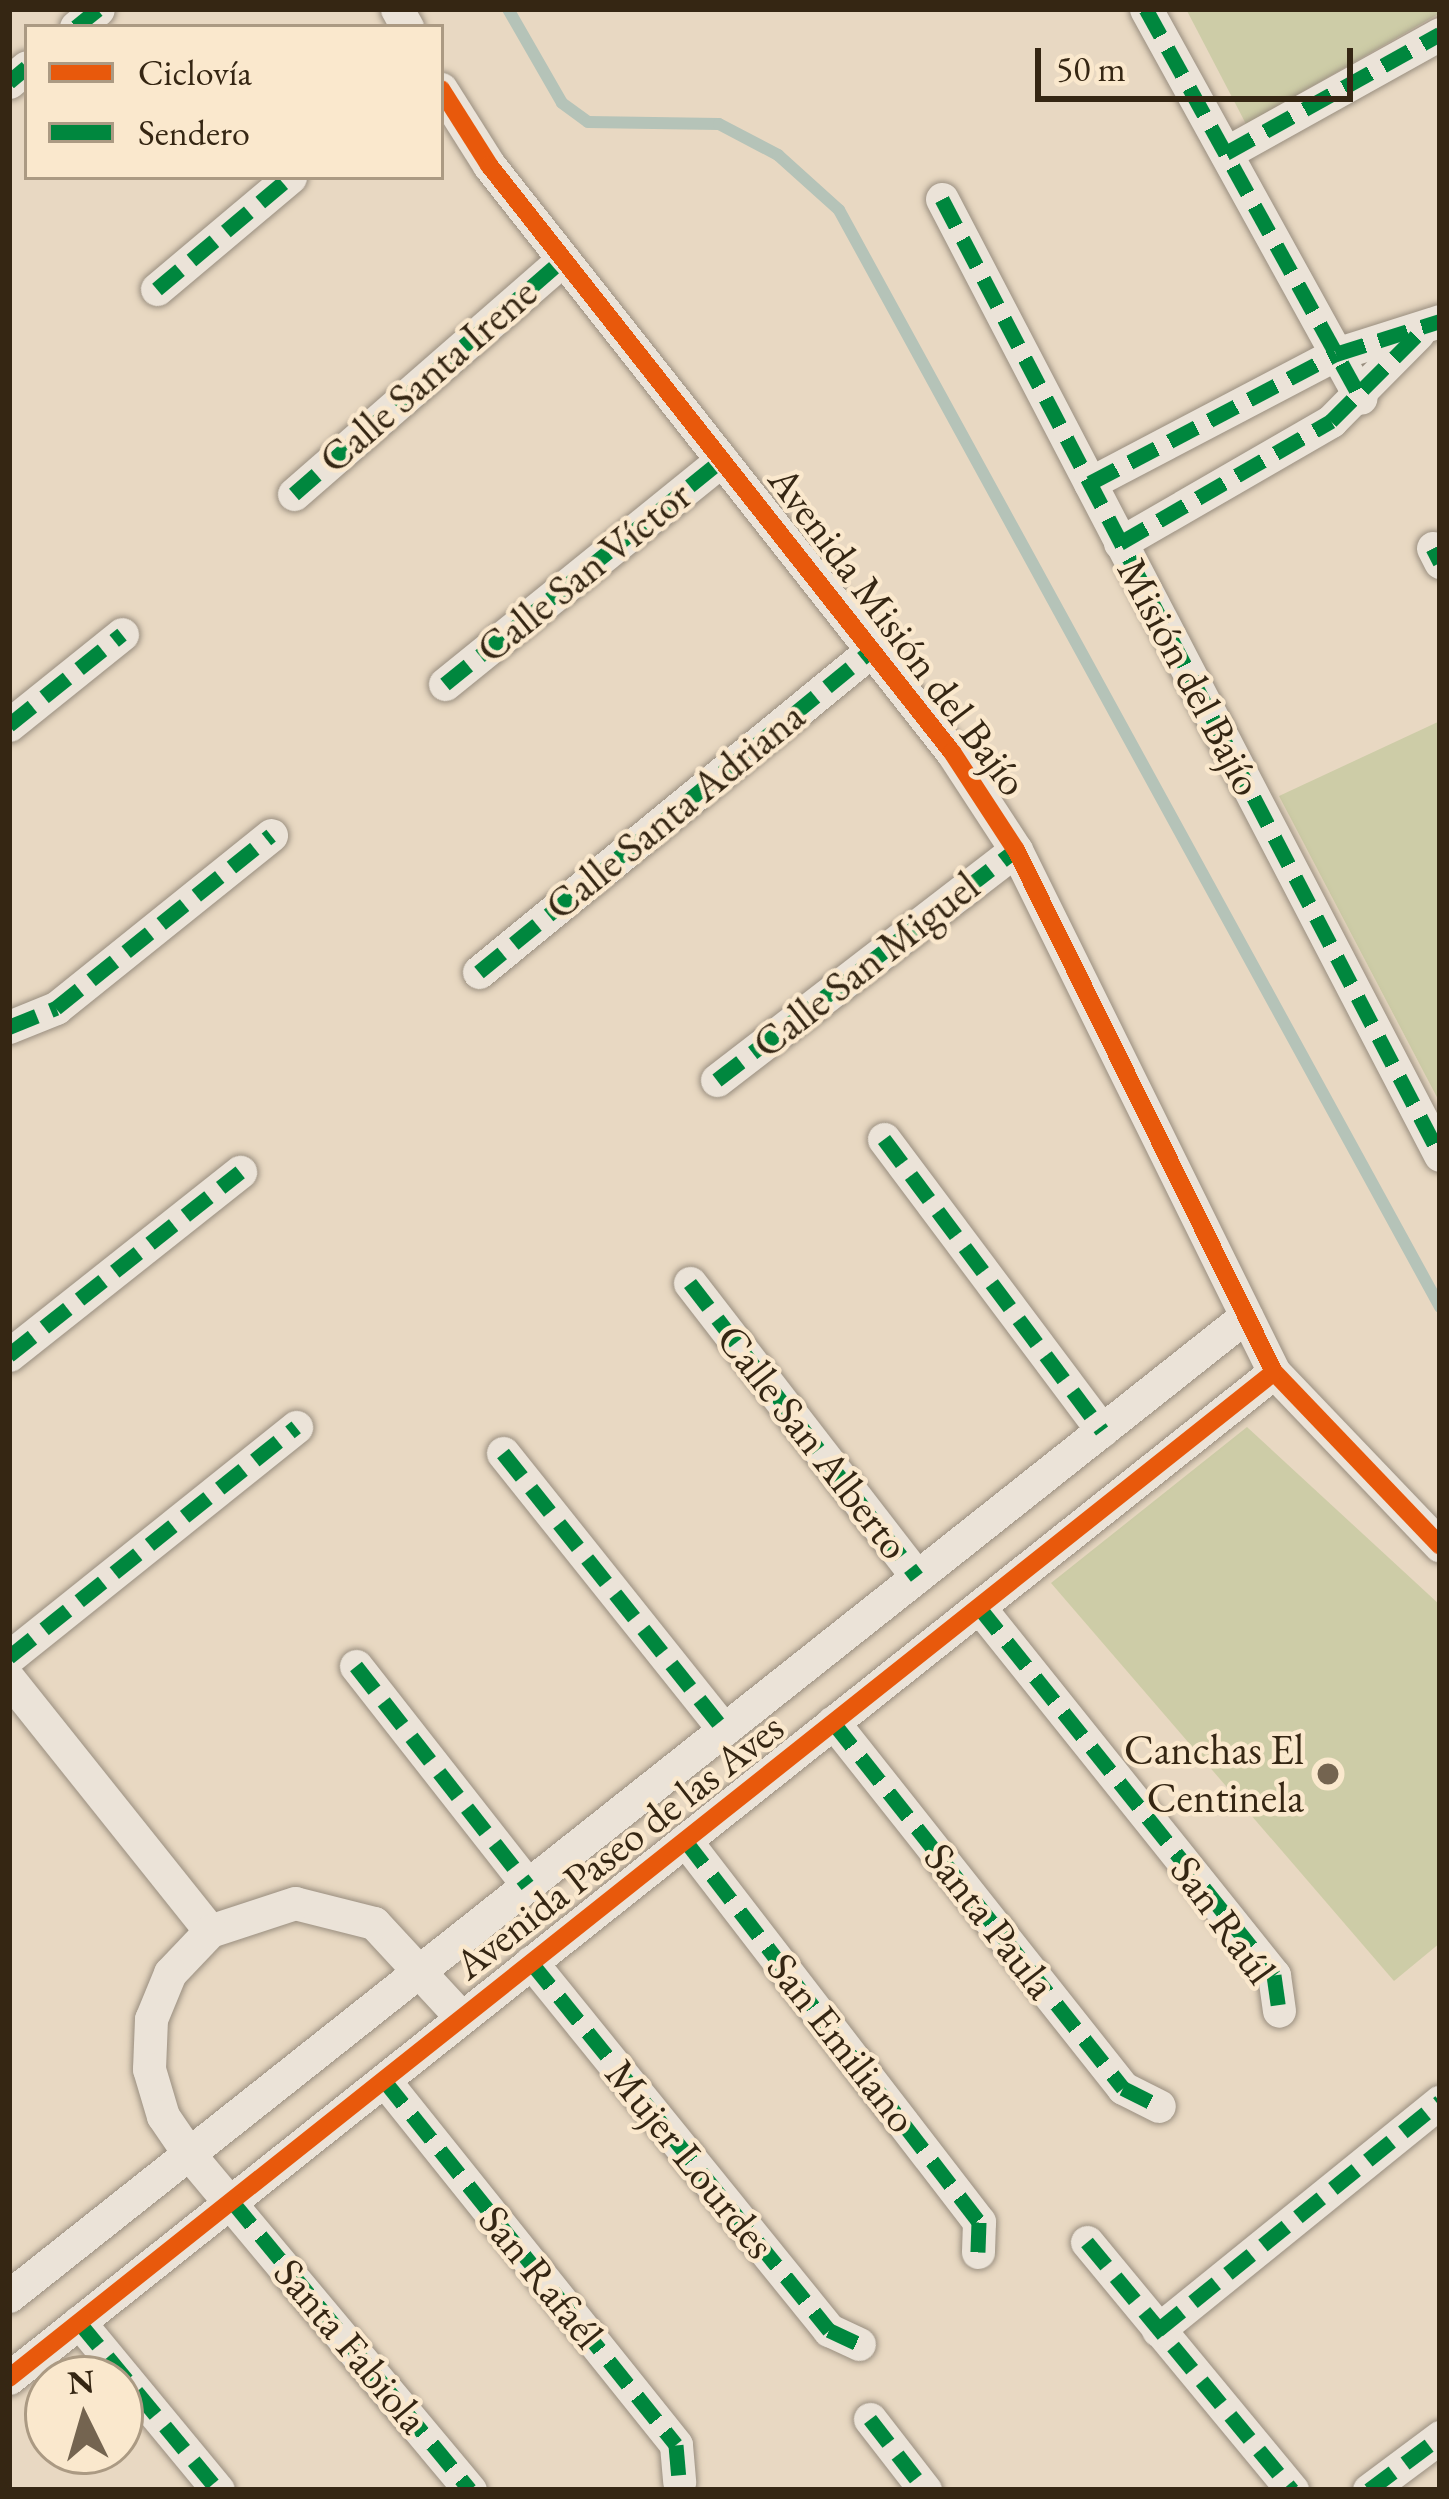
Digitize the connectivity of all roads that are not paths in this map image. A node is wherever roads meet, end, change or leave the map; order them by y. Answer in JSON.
{"nodes":[{"id":1,"x":1146,"y":9,"type":"edge"},
{"id":2,"x":1440,"y":34,"type":"edge"},
{"id":3,"x":444,"y":93,"type":"edge"},
{"id":4,"x":1226,"y":153,"type":"junction"},
{"id":5,"x":286,"y":180,"type":"edge"},
{"id":6,"x":942,"y":199,"type":"dead end"},
{"id":7,"x":562,"y":259,"type":"junction"},
{"id":8,"x":157,"y":290,"type":"dead end"},
{"id":9,"x":1429,"y":327,"type":"edge"},
{"id":10,"x":1336,"y":354,"type":"junction"},
{"id":11,"x":1361,"y":398,"type":"junction"},
{"id":12,"x":722,"y":460,"type":"junction"},
{"id":13,"x":1090,"y":483,"type":"junction"},
{"id":14,"x":294,"y":494,"type":"dead end"},
{"id":15,"x":1120,"y":543,"type":"junction"},
{"id":16,"x":122,"y":634,"type":"dead end"},
{"id":17,"x":872,"y":650,"type":"junction"},
{"id":18,"x":446,"y":684,"type":"dead end"},
{"id":19,"x":9,"y":725,"type":"edge"},
{"id":20,"x":271,"y":835,"type":"dead end"},
{"id":21,"x":1016,"y":850,"type":"junction"},
{"id":22,"x":478,"y":972,"type":"dead end"},
{"id":23,"x":9,"y":1027,"type":"edge"},
{"id":24,"x":717,"y":1080,"type":"dead end"},
{"id":25,"x":884,"y":1139,"type":"dead end"},
{"id":26,"x":1440,"y":1155,"type":"edge"},
{"id":27,"x":240,"y":1172,"type":"dead end"},
{"id":28,"x":700,"y":1295,"type":"dead end"},
{"id":29,"x":1246,"y":1316,"type":"junction"},
{"id":30,"x":9,"y":1355,"type":"edge"},
{"id":31,"x":1274,"y":1372,"type":"junction"},
{"id":32,"x":296,"y":1427,"type":"dead end"},
{"id":33,"x":1102,"y":1430,"type":"junction"},
{"id":34,"x":503,"y":1453,"type":"dead end"},
{"id":35,"x":1440,"y":1546,"type":"edge"},
{"id":36,"x":917,"y":1577,"type":"junction"},
{"id":37,"x":979,"y":1606,"type":"junction"},
{"id":38,"x":9,"y":1657,"type":"edge"},
{"id":39,"x":356,"y":1666,"type":"dead end"},
{"id":40,"x":9,"y":1679,"type":"edge"},
{"id":41,"x":833,"y":1722,"type":"junction"},
{"id":42,"x":724,"y":1730,"type":"junction"},
{"id":43,"x":685,"y":1840,"type":"junction"},
{"id":44,"x":528,"y":1885,"type":"junction"},
{"id":45,"x":210,"y":1931,"type":"junction"},
{"id":46,"x":531,"y":1962,"type":"junction"},
{"id":47,"x":423,"y":1968,"type":"junction"},
{"id":48,"x":1279,"y":2011,"type":"dead end"},
{"id":49,"x":461,"y":2018,"type":"junction"},
{"id":50,"x":384,"y":2080,"type":"junction"},
{"id":51,"x":1440,"y":2102,"type":"edge"},
{"id":52,"x":1159,"y":2106,"type":"dead end"},
{"id":53,"x":189,"y":2154,"type":"junction"},
{"id":54,"x":232,"y":2201,"type":"junction"},
{"id":55,"x":1087,"y":2242,"type":"dead end"},
{"id":56,"x":978,"y":2252,"type":"dead end"},
{"id":57,"x":9,"y":2296,"type":"edge"},
{"id":58,"x":79,"y":2322,"type":"junction"},
{"id":59,"x":1158,"y":2330,"type":"junction"},
{"id":60,"x":859,"y":2344,"type":"dead end"},
{"id":61,"x":9,"y":2378,"type":"edge"},
{"id":62,"x":870,"y":2419,"type":"dead end"},
{"id":63,"x":1440,"y":2437,"type":"edge"},
{"id":64,"x":679,"y":2482,"type":"dead end"},
{"id":65,"x":218,"y":2490,"type":"edge"},
{"id":66,"x":470,"y":2490,"type":"edge"},
{"id":67,"x":925,"y":2490,"type":"edge"},
{"id":68,"x":1292,"y":2490,"type":"edge"},
{"id":69,"x":1369,"y":2490,"type":"edge"}],
"edges":[{"from":1,"to":4,"type":"street"},
{"from":2,"to":4,"type":"street"},
{"from":3,"to":7,"type":"street","name":"Avenida Misión del Bajío"},
{"from":4,"to":10,"type":"street"},
{"from":5,"to":8,"type":"street"},
{"from":6,"to":13,"type":"street","name":"Misión del Bajío"},
{"from":7,"to":12,"type":"street","name":"Avenida Misión del Bajío"},
{"from":7,"to":14,"type":"street","name":"Calle Santa Irene"},
{"from":9,"to":10,"type":"street"},
{"from":9,"to":11,"type":"street"},
{"from":10,"to":11,"type":"street"},
{"from":10,"to":13,"type":"street"},
{"from":11,"to":15,"type":"street"},
{"from":12,"to":17,"type":"street","name":"Avenida Misión del Bajío"},
{"from":12,"to":18,"type":"street","name":"Calle San Víctor"},
{"from":13,"to":15,"type":"street","name":"Misión del Bajío"},
{"from":15,"to":26,"type":"street","name":"Misión del Bajío"},
{"from":16,"to":19,"type":"street"},
{"from":17,"to":21,"type":"street","name":"Avenida Misión del Bajío"},
{"from":17,"to":22,"type":"street","name":"Calle Santa Adriana"},
{"from":20,"to":23,"type":"street"},
{"from":21,"to":24,"type":"street","name":"Calle San Miguel"},
{"from":21,"to":29,"type":"street","name":"Avenida Misión del Bajío"},
{"from":25,"to":33,"type":"street"},
{"from":27,"to":30,"type":"street"},
{"from":28,"to":36,"type":"street","name":"Calle San Alberto"},
{"from":29,"to":31,"type":"street","name":"Avenida Misión del Bajío"},
{"from":29,"to":33,"type":"street","name":"Avenida Paseo de las Aves"},
{"from":31,"to":35,"type":"street","name":"Avenida Misión del Bajío"},
{"from":31,"to":37,"type":"street","name":"Avenida Paseo de las Aves"},
{"from":32,"to":38,"type":"street"},
{"from":33,"to":36,"type":"street","name":"Avenida Paseo de las Aves"},
{"from":34,"to":42,"type":"street"},
{"from":36,"to":42,"type":"street","name":"Avenida Paseo de las Aves"},
{"from":37,"to":41,"type":"street","name":"Avenida Paseo de las Aves"},
{"from":37,"to":48,"type":"street","name":"San Raúl"},
{"from":39,"to":44,"type":"street"},
{"from":40,"to":45,"type":"street"},
{"from":41,"to":43,"type":"street","name":"Avenida Paseo de las Aves"},
{"from":41,"to":52,"type":"street","name":"Santa Paula"},
{"from":42,"to":44,"type":"street","name":"Avenida Paseo de las Aves"},
{"from":43,"to":46,"type":"street","name":"Avenida Paseo de las Aves"},
{"from":43,"to":56,"type":"street","name":"San Emiliano"},
{"from":44,"to":47,"type":"street","name":"Avenida Paseo de las Aves"},
{"from":45,"to":47,"type":"street"},
{"from":45,"to":53,"type":"street","name":"Santa Fabiola"},
{"from":46,"to":49,"type":"street","name":"Avenida Paseo de las Aves"},
{"from":46,"to":60,"type":"street","name":"Mujer Lourdes"},
{"from":47,"to":49,"type":"street"},
{"from":47,"to":53,"type":"street","name":"Avenida Paseo de las Aves"},
{"from":49,"to":50,"type":"street","name":"Avenida Paseo de las Aves"},
{"from":50,"to":54,"type":"street","name":"Avenida Paseo de las Aves"},
{"from":50,"to":64,"type":"street","name":"San Rafaél"},
{"from":51,"to":59,"type":"street"},
{"from":53,"to":54,"type":"street","name":"Santa Fabiola"},
{"from":53,"to":57,"type":"street","name":"Avenida Paseo de las Aves"},
{"from":54,"to":58,"type":"street","name":"Avenida Paseo de las Aves"},
{"from":54,"to":66,"type":"street","name":"Santa Fabiola"},
{"from":55,"to":59,"type":"street"},
{"from":58,"to":61,"type":"street","name":"Avenida Paseo de las Aves"},
{"from":58,"to":65,"type":"street"},
{"from":59,"to":68,"type":"street"},
{"from":62,"to":67,"type":"street"},
{"from":63,"to":69,"type":"street"}]}
